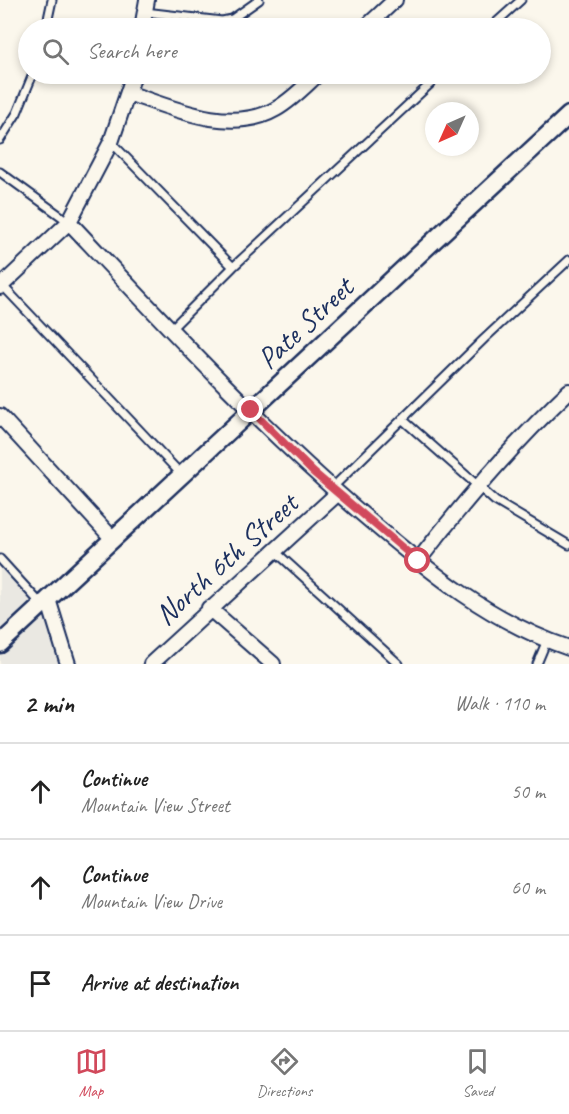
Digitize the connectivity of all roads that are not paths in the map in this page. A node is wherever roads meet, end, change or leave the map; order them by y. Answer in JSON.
{"nodes":[{"id":1,"x":52,"y":0,"type":"edge"},
{"id":2,"x":259,"y":0,"type":"edge"},
{"id":3,"x":394,"y":0,"type":"edge"},
{"id":4,"x":521,"y":0,"type":"edge"},
{"id":5,"x":146,"y":6,"type":"edge"},
{"id":6,"x":48,"y":18,"type":"edge"},
{"id":7,"x":211,"y":18,"type":"edge"},
{"id":8,"x":232,"y":18,"type":"edge"},
{"id":9,"x":375,"y":18,"type":"edge"},
{"id":10,"x":501,"y":18,"type":"edge"},
{"id":11,"x":29,"y":84,"type":"edge"},
{"id":12,"x":131,"y":84,"type":"edge"},
{"id":13,"x":306,"y":84,"type":"edge"},
{"id":14,"x":430,"y":84,"type":"edge"},
{"id":15,"x":128,"y":93,"type":"junction"},
{"id":16,"x":569,"y":115,"type":"edge"},
{"id":17,"x":0,"y":140,"type":"edge"},
{"id":18,"x":111,"y":142,"type":"junction"},
{"id":19,"x":0,"y":172,"type":"edge"},
{"id":20,"x":69,"y":222,"type":"junction"},
{"id":21,"x":569,"y":260,"type":"edge"},
{"id":22,"x":233,"y":267,"type":"junction"},
{"id":23,"x":1,"y":286,"type":"edge"},
{"id":24,"x":170,"y":329,"type":"junction"},
{"id":25,"x":569,"y":391,"type":"edge"},
{"id":26,"x":251,"y":410,"type":"junction"},
{"id":27,"x":0,"y":416,"type":"edge"},
{"id":28,"x":402,"y":419,"type":"junction"},
{"id":29,"x":181,"y":474,"type":"junction"},
{"id":30,"x":476,"y":486,"type":"junction"},
{"id":31,"x":335,"y":491,"type":"junction"},
{"id":32,"x":112,"y":538,"type":"junction"},
{"id":33,"x":568,"y":542,"type":"edge"},
{"id":34,"x":276,"y":552,"type":"junction"},
{"id":35,"x":0,"y":559,"type":"edge"},
{"id":36,"x":418,"y":561,"type":"junction"},
{"id":37,"x":45,"y":602,"type":"junction"},
{"id":38,"x":209,"y":608,"type":"junction"},
{"id":39,"x":547,"y":640,"type":"junction"},
{"id":40,"x":0,"y":644,"type":"edge"},
{"id":41,"x":569,"y":648,"type":"edge"},
{"id":42,"x":68,"y":664,"type":"edge"},
{"id":43,"x":150,"y":664,"type":"edge"},
{"id":44,"x":273,"y":664,"type":"edge"},
{"id":45,"x":399,"y":664,"type":"edge"},
{"id":46,"x":537,"y":664,"type":"edge"}],
"edges":[{"from":1,"to":6,"type":"lane"},
{"from":2,"to":8,"type":"lane"},
{"from":3,"to":9,"type":"street"},
{"from":4,"to":10,"type":"lane"},
{"from":5,"to":7,"type":"lane"},
{"from":11,"to":17,"type":"lane"},
{"from":12,"to":15,"type":"street"},
{"from":13,"to":15,"type":"street"},
{"from":14,"to":22,"type":"lane"},
{"from":15,"to":18,"type":"street"},
{"from":16,"to":26,"type":"street","name":"Pate Street"},
{"from":18,"to":20,"type":"street"},
{"from":18,"to":22,"type":"lane"},
{"from":19,"to":20,"type":"lane"},
{"from":20,"to":23,"type":"street"},
{"from":20,"to":24,"type":"street"},
{"from":21,"to":28,"type":"lane"},
{"from":22,"to":24,"type":"lane"},
{"from":23,"to":29,"type":"lane"},
{"from":24,"to":26,"type":"street"},
{"from":25,"to":30,"type":"street"},
{"from":26,"to":29,"type":"street","name":"Pate Street"},
{"from":26,"to":31,"type":"street"},
{"from":27,"to":32,"type":"street"},
{"from":28,"to":30,"type":"lane"},
{"from":28,"to":31,"type":"lane"},
{"from":29,"to":32,"type":"street","name":"Pate Street"},
{"from":30,"to":33,"type":"lane"},
{"from":30,"to":36,"type":"street"},
{"from":31,"to":34,"type":"street","name":"North 6th Street"},
{"from":31,"to":36,"type":"street"},
{"from":32,"to":37,"type":"street","name":"Pate Street"},
{"from":34,"to":38,"type":"street","name":"North 6th Street"},
{"from":34,"to":45,"type":"lane"},
{"from":35,"to":37,"type":"lane"},
{"from":36,"to":39,"type":"street"},
{"from":37,"to":40,"type":"street","name":"Pate Street"},
{"from":37,"to":42,"type":"street"},
{"from":38,"to":43,"type":"street","name":"North 6th Street"},
{"from":38,"to":44,"type":"street"},
{"from":39,"to":41,"type":"street"},
{"from":39,"to":46,"type":"lane"}]}
